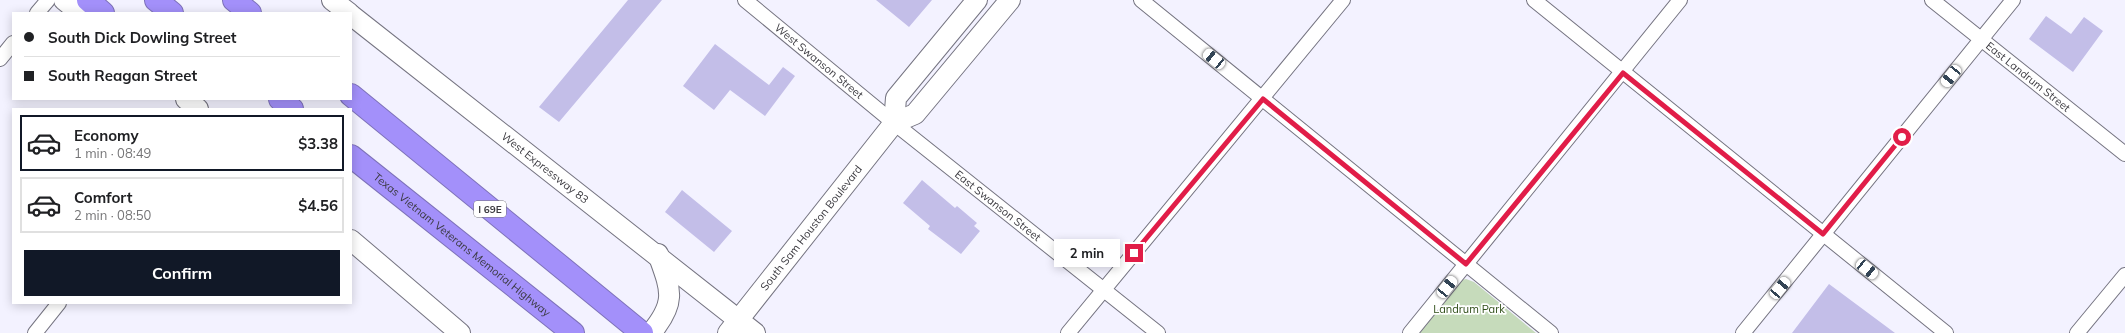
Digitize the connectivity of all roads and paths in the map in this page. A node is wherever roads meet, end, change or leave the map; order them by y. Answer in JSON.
{"nodes":[{"id":1,"x":48,"y":0,"type":"edge"},
{"id":2,"x":64,"y":0,"type":"edge"},
{"id":3,"x":88,"y":0,"type":"edge"},
{"id":4,"x":156,"y":0,"type":"edge"},
{"id":5,"x":234,"y":0,"type":"edge"},
{"id":6,"x":332,"y":0,"type":"edge"},
{"id":7,"x":745,"y":0,"type":"edge"},
{"id":8,"x":977,"y":0,"type":"edge"},
{"id":9,"x":1010,"y":0,"type":"edge"},
{"id":10,"x":1141,"y":0,"type":"edge"},
{"id":11,"x":1344,"y":0,"type":"edge"},
{"id":12,"x":1534,"y":0,"type":"edge"},
{"id":13,"x":1680,"y":0,"type":"edge"},
{"id":14,"x":1932,"y":0,"type":"edge"},
{"id":15,"x":2013,"y":0,"type":"edge"},
{"id":16,"x":38,"y":12,"type":"edge"},
{"id":17,"x":79,"y":12,"type":"edge"},
{"id":18,"x":102,"y":12,"type":"edge"},
{"id":19,"x":171,"y":12,"type":"edge"},
{"id":20,"x":249,"y":12,"type":"edge"},
{"id":21,"x":347,"y":12,"type":"edge"},
{"id":22,"x":352,"y":16,"type":"edge"},
{"id":23,"x":1980,"y":39,"type":"junction"},
{"id":24,"x":12,"y":44,"type":"edge"},
{"id":25,"x":0,"y":59,"type":"edge"},
{"id":26,"x":1623,"y":73,"type":"junction"},
{"id":27,"x":352,"y":96,"type":"edge"},
{"id":28,"x":1263,"y":99,"type":"junction"},
{"id":29,"x":187,"y":100,"type":"edge"},
{"id":30,"x":281,"y":100,"type":"edge"},
{"id":31,"x":197,"y":108,"type":"edge"},
{"id":32,"x":291,"y":108,"type":"edge"},
{"id":33,"x":894,"y":123,"type":"junction"},
{"id":34,"x":2125,"y":154,"type":"edge"},
{"id":35,"x":352,"y":157,"type":"edge"},
{"id":36,"x":1823,"y":234,"type":"junction"},
{"id":37,"x":352,"y":241,"type":"edge"},
{"id":38,"x":658,"y":254,"type":"junction"},
{"id":39,"x":1466,"y":264,"type":"junction"},
{"id":40,"x":2125,"y":275,"type":"edge"},
{"id":41,"x":1105,"y":289,"type":"junction"},
{"id":42,"x":58,"y":304,"type":"edge"},
{"id":43,"x":734,"y":326,"type":"edge"},
{"id":44,"x":636,"y":328,"type":"edge"},
{"id":45,"x":35,"y":333,"type":"edge"},
{"id":46,"x":460,"y":333,"type":"edge"},
{"id":47,"x":572,"y":333,"type":"edge"},
{"id":48,"x":651,"y":333,"type":"edge"},
{"id":49,"x":755,"y":333,"type":"edge"},
{"id":50,"x":1068,"y":333,"type":"edge"},
{"id":51,"x":1158,"y":333,"type":"edge"},
{"id":52,"x":1410,"y":333,"type":"edge"},
{"id":53,"x":1551,"y":333,"type":"edge"},
{"id":54,"x":1743,"y":333,"type":"edge"},
{"id":55,"x":1946,"y":333,"type":"edge"},
{"id":56,"x":2077,"y":333,"type":"edge"}],
"edges":[{"from":1,"to":16,"type":"street"},
{"from":2,"to":17,"type":"main road"},
{"from":3,"to":18,"type":"highway"},
{"from":4,"to":19,"type":"highway"},
{"from":5,"to":20,"type":"highway"},
{"from":6,"to":21,"type":"main road","name":"West Expressway 83"},
{"from":7,"to":33,"type":"street","name":"West Swanson Street"},
{"from":8,"to":33,"type":"main road"},
{"from":9,"to":33,"type":"main road","name":"South Sam Houston Boulevard"},
{"from":10,"to":28,"type":"street"},
{"from":11,"to":28,"type":"street"},
{"from":12,"to":26,"type":"street"},
{"from":13,"to":26,"type":"street"},
{"from":14,"to":23,"type":"street","name":"East Landrum Street"},
{"from":15,"to":23,"type":"street"},
{"from":22,"to":38,"type":"main road","name":"West Expressway 83"},
{"from":23,"to":34,"type":"street","name":"East Landrum Street"},
{"from":23,"to":36,"type":"street"},
{"from":24,"to":25,"type":"street"},
{"from":26,"to":36,"type":"street"},
{"from":26,"to":39,"type":"street"},
{"from":27,"to":44,"type":"highway","number":"I 69E"},
{"from":28,"to":39,"type":"street"},
{"from":28,"to":41,"type":"street"},
{"from":29,"to":31,"type":"main road"},
{"from":30,"to":32,"type":"highway"},
{"from":33,"to":41,"type":"street","name":"East Swanson Street"},
{"from":33,"to":43,"type":"main road","name":"South Sam Houston Boulevard"},
{"from":35,"to":47,"type":"highway","name":"Texas Vietnam Veterans Memorial Highway"},
{"from":36,"to":54,"type":"street"},
{"from":36,"to":55,"type":"street"},
{"from":37,"to":46,"type":"main road"},
{"from":38,"to":43,"type":"main road","name":"West Expressway 83"},
{"from":38,"to":48,"type":"main road"},
{"from":39,"to":52,"type":"street"},
{"from":39,"to":53,"type":"street"},
{"from":40,"to":56,"type":"street"},
{"from":41,"to":50,"type":"street"},
{"from":41,"to":51,"type":"street","name":"East Swanson Street"},
{"from":42,"to":45,"type":"street"},
{"from":43,"to":49,"type":"main road","name":"West Expressway 83"}]}
